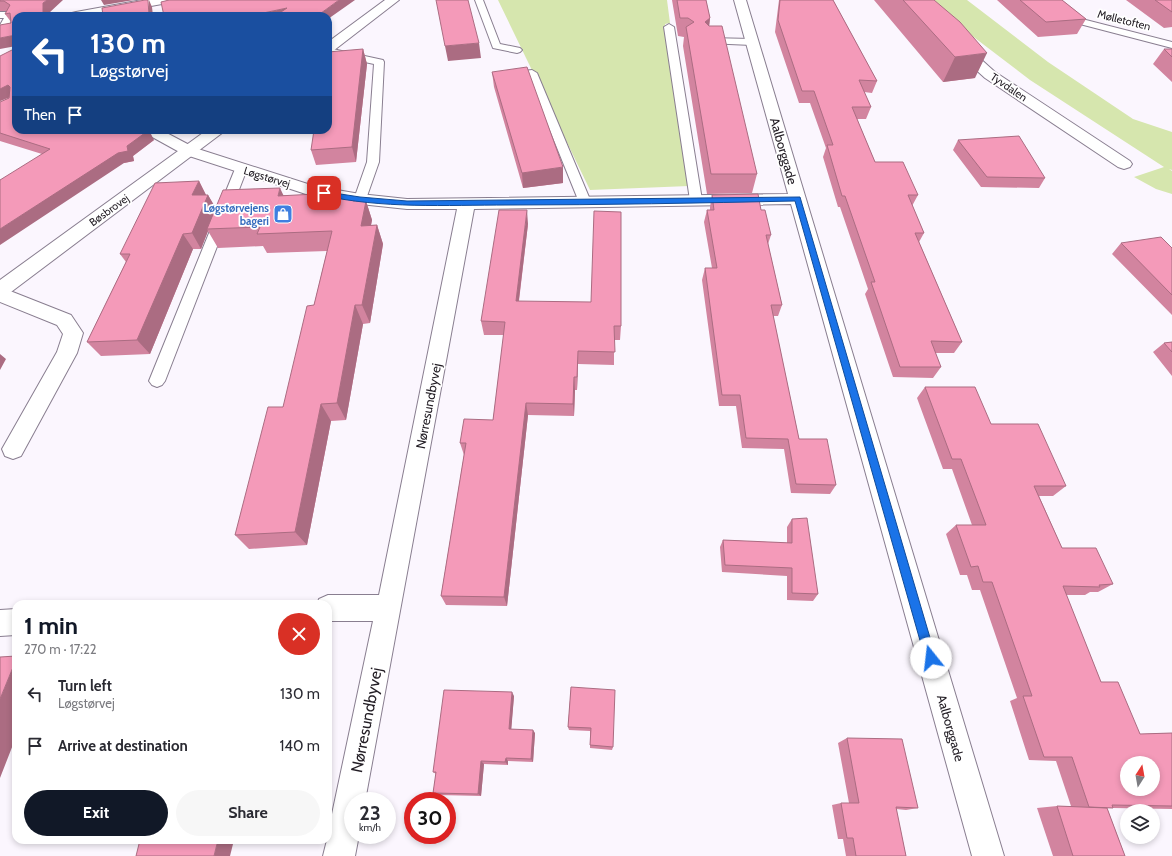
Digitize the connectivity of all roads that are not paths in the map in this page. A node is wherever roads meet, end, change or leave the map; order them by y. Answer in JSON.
{"nodes":[{"id":1,"x":162,"y":0,"type":"edge"},
{"id":2,"x":393,"y":0,"type":"edge"},
{"id":3,"x":479,"y":0,"type":"edge"},
{"id":4,"x":740,"y":0,"type":"edge"},
{"id":5,"x":1053,"y":0,"type":"edge"},
{"id":6,"x":98,"y":12,"type":"edge"},
{"id":7,"x":0,"y":16,"type":"edge"},
{"id":8,"x":669,"y":27,"type":"dead end"},
{"id":9,"x":12,"y":29,"type":"edge"},
{"id":10,"x":0,"y":31,"type":"edge"},
{"id":11,"x":949,"y":38,"type":"edge"},
{"id":12,"x":708,"y":41,"type":"edge"},
{"id":13,"x":752,"y":42,"type":"junction"},
{"id":14,"x":1172,"y":45,"type":"edge"},
{"id":15,"x":332,"y":46,"type":"edge"},
{"id":16,"x":332,"y":50,"type":"edge"},
{"id":17,"x":517,"y":50,"type":"dead end"},
{"id":18,"x":502,"y":77,"type":"edge"},
{"id":19,"x":157,"y":134,"type":"edge"},
{"id":20,"x":212,"y":134,"type":"edge"},
{"id":21,"x":189,"y":151,"type":"junction"},
{"id":22,"x":1124,"y":164,"type":"dead end"},
{"id":23,"x":241,"y":169,"type":"junction"},
{"id":24,"x":360,"y":199,"type":"junction"},
{"id":25,"x":798,"y":199,"type":"junction"},
{"id":26,"x":696,"y":200,"type":"junction"},
{"id":27,"x":585,"y":202,"type":"junction"},
{"id":28,"x":467,"y":204,"type":"junction"},
{"id":29,"x":0,"y":290,"type":"edge"},
{"id":30,"x":0,"y":294,"type":"edge"},
{"id":31,"x":157,"y":381,"type":"dead end"},
{"id":32,"x":13,"y":449,"type":"dead end"},
{"id":33,"x":332,"y":608,"type":"edge"},
{"id":34,"x":389,"y":608,"type":"junction"},
{"id":35,"x":12,"y":622,"type":"edge"},
{"id":36,"x":0,"y":623,"type":"edge"},
{"id":37,"x":339,"y":856,"type":"edge"},
{"id":38,"x":988,"y":856,"type":"edge"}],
"edges":[{"from":1,"to":6,"type":"street"},
{"from":2,"to":15,"type":"street"},
{"from":3,"to":17,"type":"lane"},
{"from":4,"to":13,"type":"street","name":"Aalborggade"},
{"from":5,"to":14,"type":"lane","name":"Mølletoften"},
{"from":7,"to":10,"type":"lane"},
{"from":8,"to":26,"type":"lane"},
{"from":9,"to":10,"type":"street"},
{"from":11,"to":22,"type":"street","name":"Tyvdalen"},
{"from":12,"to":13,"type":"lane"},
{"from":13,"to":25,"type":"street","name":"Aalborggade"},
{"from":16,"to":24,"type":"lane"},
{"from":18,"to":27,"type":"lane"},
{"from":19,"to":21,"type":"street","name":"Løgstørvej"},
{"from":20,"to":21,"type":"street","name":"Bøsbrovej"},
{"from":21,"to":23,"type":"street","name":"Løgstørvej"},
{"from":21,"to":29,"type":"street","name":"Bøsbrovej"},
{"from":23,"to":24,"type":"street","name":"Løgstørvej"},
{"from":23,"to":31,"type":"lane"},
{"from":24,"to":28,"type":"street","name":"Løgstørvej"},
{"from":25,"to":26,"type":"street","name":"Løgstørvej"},
{"from":25,"to":38,"type":"street","name":"Aalborggade"},
{"from":26,"to":27,"type":"street","name":"Løgstørvej"},
{"from":27,"to":28,"type":"street","name":"Løgstørvej"},
{"from":28,"to":34,"type":"street","name":"Nørresundbyvej"},
{"from":30,"to":32,"type":"street"},
{"from":33,"to":34,"type":"street"},
{"from":34,"to":37,"type":"street","name":"Nørresundbyvej"},
{"from":35,"to":36,"type":"street"}]}
